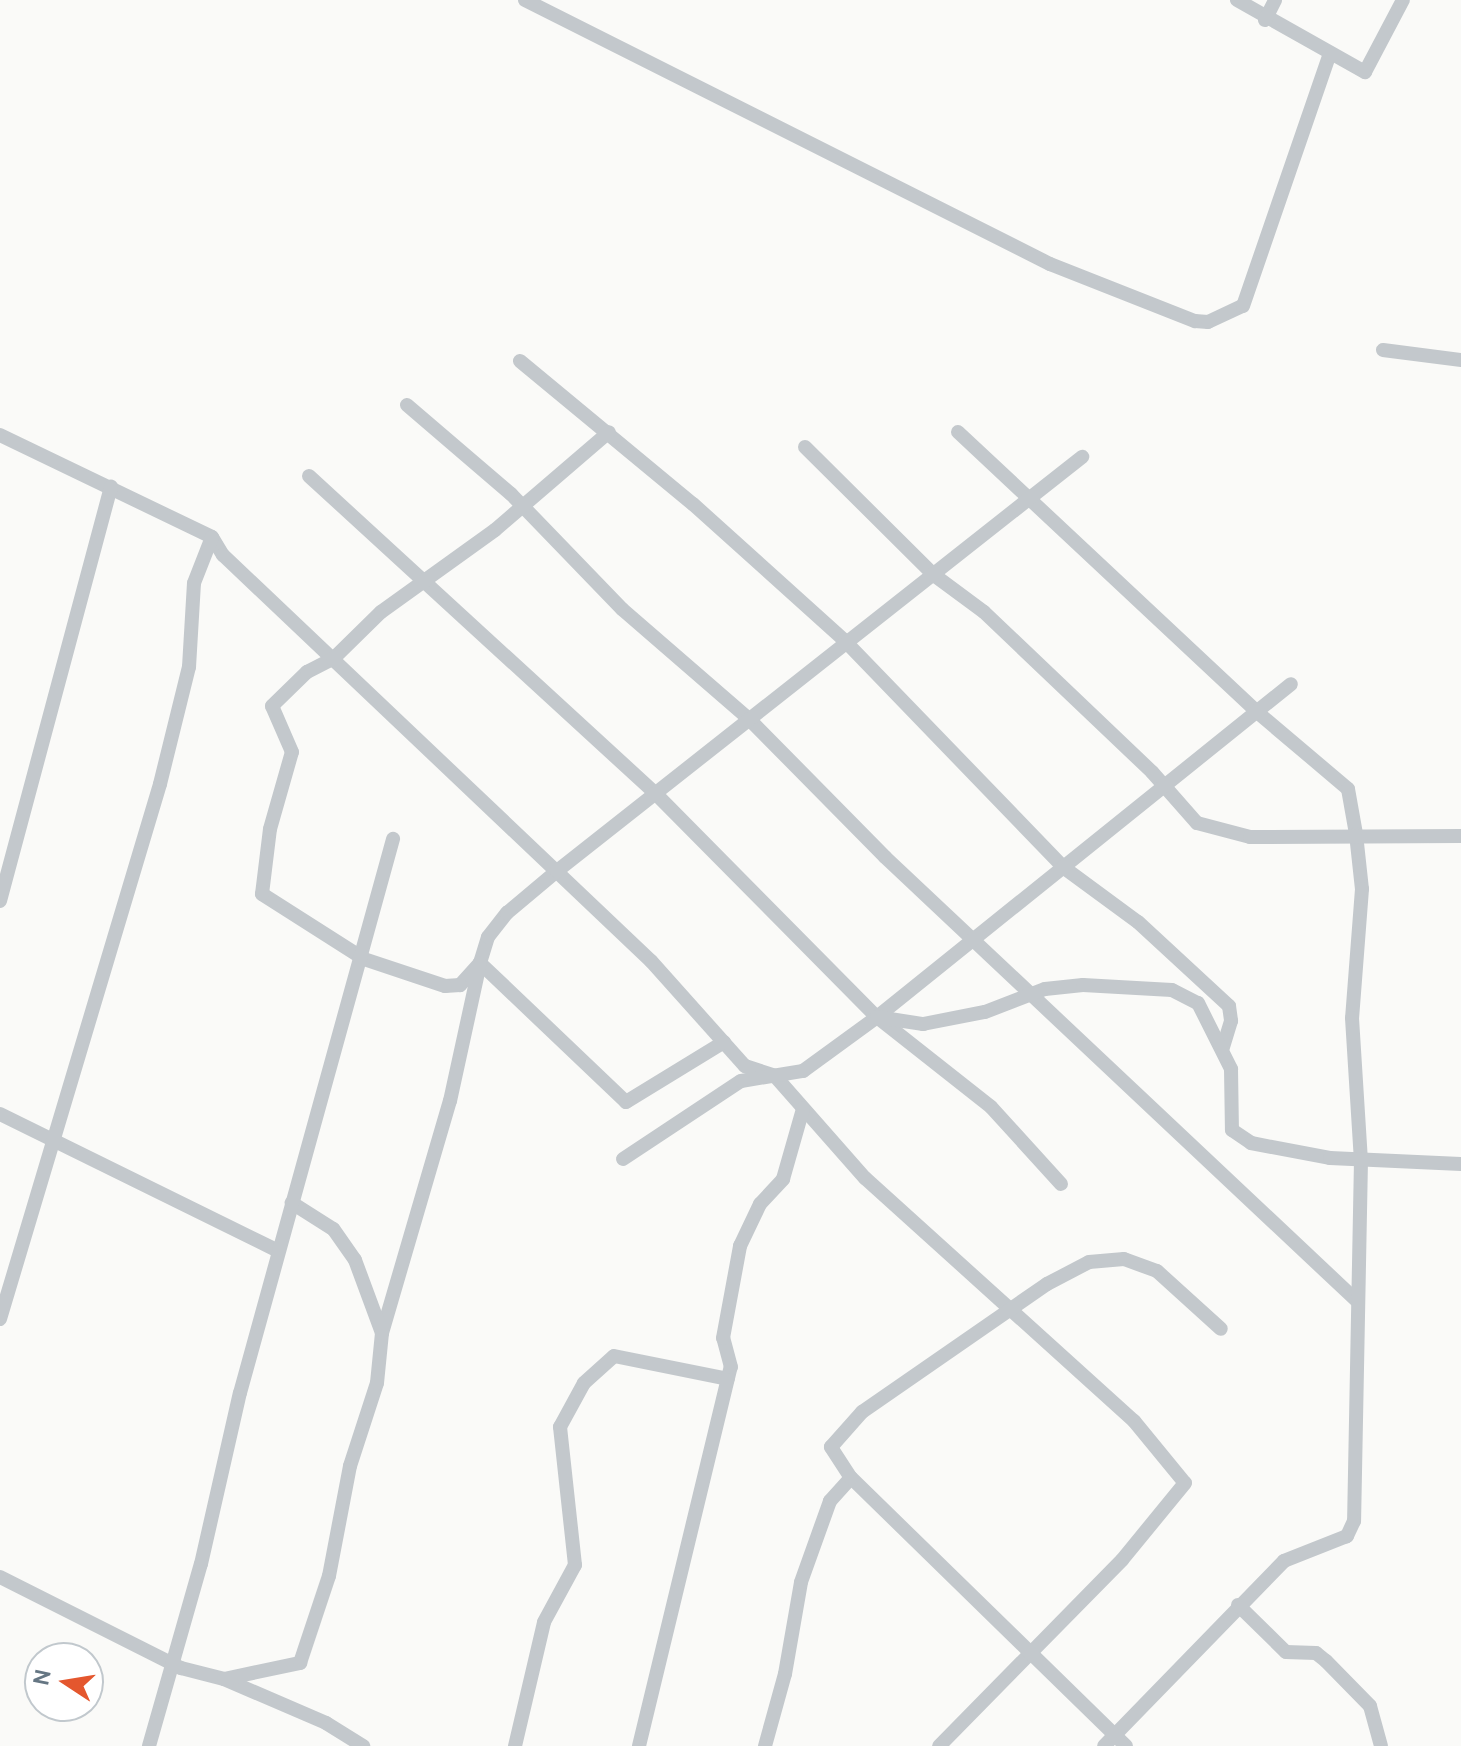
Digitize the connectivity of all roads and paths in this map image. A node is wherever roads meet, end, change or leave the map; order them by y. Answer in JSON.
{"nodes":[{"id":1,"x":525,"y":0,"type":"edge"},
{"id":2,"x":1237,"y":0,"type":"edge"},
{"id":3,"x":1275,"y":0,"type":"edge"},
{"id":4,"x":1403,"y":0,"type":"edge"},
{"id":5,"x":1265,"y":20,"type":"junction"},
{"id":6,"x":1330,"y":54,"type":"junction"},
{"id":7,"x":1383,"y":350,"type":"dead end"},
{"id":8,"x":1461,"y":360,"type":"edge"},
{"id":9,"x":520,"y":361,"type":"dead end"},
{"id":10,"x":407,"y":405,"type":"dead end"},
{"id":11,"x":609,"y":432,"type":"junction"},
{"id":12,"x":958,"y":432,"type":"dead end"},
{"id":13,"x":0,"y":435,"type":"edge"},
{"id":14,"x":805,"y":447,"type":"dead end"},
{"id":15,"x":1082,"y":457,"type":"dead end"},
{"id":16,"x":309,"y":476,"type":"dead end"},
{"id":17,"x":111,"y":487,"type":"junction"},
{"id":18,"x":1033,"y":498,"type":"junction"},
{"id":19,"x":522,"y":505,"type":"junction"},
{"id":20,"x":212,"y":537,"type":"junction"},
{"id":21,"x":934,"y":575,"type":"junction"},
{"id":22,"x":426,"y":584,"type":"junction"},
{"id":23,"x":844,"y":640,"type":"junction"},
{"id":24,"x":333,"y":659,"type":"junction"},
{"id":25,"x":1291,"y":684,"type":"dead end"},
{"id":26,"x":1257,"y":712,"type":"junction"},
{"id":27,"x":749,"y":719,"type":"junction"},
{"id":28,"x":1165,"y":787,"type":"junction"},
{"id":29,"x":655,"y":793,"type":"junction"},
{"id":30,"x":1356,"y":834,"type":"junction"},
{"id":31,"x":1461,"y":836,"type":"edge"},
{"id":32,"x":393,"y":839,"type":"dead end"},
{"id":33,"x":1063,"y":867,"type":"junction"},
{"id":34,"x":557,"y":871,"type":"junction"},
{"id":35,"x":0,"y":901,"type":"edge"},
{"id":36,"x":975,"y":939,"type":"junction"},
{"id":37,"x":364,"y":959,"type":"junction"},
{"id":38,"x":480,"y":963,"type":"junction"},
{"id":39,"x":1032,"y":995,"type":"junction"},
{"id":40,"x":877,"y":1017,"type":"junction"},
{"id":41,"x":724,"y":1042,"type":"junction"},
{"id":42,"x":1223,"y":1048,"type":"junction"},
{"id":43,"x":775,"y":1076,"type":"junction"},
{"id":44,"x":803,"y":1109,"type":"junction"},
{"id":45,"x":0,"y":1114,"type":"edge"},
{"id":46,"x":54,"y":1139,"type":"junction"},
{"id":47,"x":623,"y":1159,"type":"dead end"},
{"id":48,"x":1361,"y":1160,"type":"junction"},
{"id":49,"x":1461,"y":1164,"type":"edge"},
{"id":50,"x":1061,"y":1184,"type":"dead end"},
{"id":51,"x":292,"y":1203,"type":"junction"},
{"id":52,"x":278,"y":1251,"type":"junction"},
{"id":53,"x":1357,"y":1301,"type":"junction"},
{"id":54,"x":1011,"y":1311,"type":"junction"},
{"id":55,"x":0,"y":1319,"type":"edge"},
{"id":56,"x":1221,"y":1329,"type":"dead end"},
{"id":57,"x":382,"y":1333,"type":"junction"},
{"id":58,"x":728,"y":1379,"type":"junction"},
{"id":59,"x":851,"y":1478,"type":"junction"},
{"id":60,"x":0,"y":1577,"type":"edge"},
{"id":61,"x":1238,"y":1605,"type":"junction"},
{"id":62,"x":1027,"y":1654,"type":"junction"},
{"id":63,"x":172,"y":1659,"type":"junction"},
{"id":64,"x":224,"y":1679,"type":"junction"},
{"id":65,"x":1110,"y":1740,"type":"edge"},
{"id":66,"x":149,"y":1746,"type":"edge"},
{"id":67,"x":363,"y":1746,"type":"edge"},
{"id":68,"x":515,"y":1746,"type":"edge"},
{"id":69,"x":639,"y":1746,"type":"edge"},
{"id":70,"x":765,"y":1746,"type":"edge"},
{"id":71,"x":939,"y":1746,"type":"edge"},
{"id":72,"x":1126,"y":1746,"type":"edge"},
{"id":73,"x":1381,"y":1746,"type":"edge"}],
"edges":[{"from":1,"to":6,"type":"street"},
{"from":2,"to":5,"type":"street"},
{"from":3,"to":5,"type":"street"},
{"from":4,"to":6,"type":"street"},
{"from":5,"to":6,"type":"street"},
{"from":7,"to":8,"type":"street"},
{"from":9,"to":11,"type":"street"},
{"from":10,"to":19,"type":"street"},
{"from":11,"to":19,"type":"street"},
{"from":11,"to":23,"type":"street"},
{"from":12,"to":18,"type":"street"},
{"from":13,"to":17,"type":"street"},
{"from":14,"to":21,"type":"street"},
{"from":15,"to":18,"type":"street"},
{"from":16,"to":22,"type":"street"},
{"from":17,"to":20,"type":"street"},
{"from":17,"to":35,"type":"street"},
{"from":18,"to":21,"type":"street"},
{"from":18,"to":26,"type":"street"},
{"from":19,"to":22,"type":"street"},
{"from":19,"to":27,"type":"street"},
{"from":20,"to":24,"type":"street"},
{"from":20,"to":46,"type":"street"},
{"from":21,"to":23,"type":"street"},
{"from":21,"to":28,"type":"street"},
{"from":22,"to":24,"type":"street"},
{"from":22,"to":29,"type":"street"},
{"from":23,"to":27,"type":"street"},
{"from":23,"to":33,"type":"street"},
{"from":24,"to":34,"type":"street"},
{"from":24,"to":37,"type":"street"},
{"from":25,"to":26,"type":"street"},
{"from":26,"to":28,"type":"street"},
{"from":26,"to":30,"type":"street"},
{"from":27,"to":29,"type":"street"},
{"from":27,"to":36,"type":"street"},
{"from":28,"to":30,"type":"street"},
{"from":28,"to":33,"type":"street"},
{"from":29,"to":34,"type":"street"},
{"from":29,"to":40,"type":"street"},
{"from":30,"to":31,"type":"street"},
{"from":30,"to":48,"type":"street"},
{"from":32,"to":37,"type":"street"},
{"from":33,"to":36,"type":"street"},
{"from":33,"to":42,"type":"street"},
{"from":34,"to":38,"type":"street"},
{"from":34,"to":41,"type":"street"},
{"from":36,"to":39,"type":"street"},
{"from":36,"to":40,"type":"street"},
{"from":37,"to":38,"type":"street"},
{"from":37,"to":51,"type":"street"},
{"from":38,"to":41,"type":"street"},
{"from":38,"to":57,"type":"street"},
{"from":39,"to":40,"type":"street"},
{"from":39,"to":42,"type":"street"},
{"from":39,"to":53,"type":"street"},
{"from":40,"to":43,"type":"street"},
{"from":40,"to":50,"type":"street"},
{"from":41,"to":43,"type":"street"},
{"from":42,"to":48,"type":"street"},
{"from":43,"to":44,"type":"street"},
{"from":43,"to":47,"type":"street"},
{"from":44,"to":54,"type":"street"},
{"from":44,"to":58,"type":"street"},
{"from":45,"to":46,"type":"street"},
{"from":46,"to":52,"type":"street"},
{"from":46,"to":55,"type":"street"},
{"from":48,"to":49,"type":"street"},
{"from":48,"to":53,"type":"street"},
{"from":51,"to":52,"type":"street"},
{"from":51,"to":57,"type":"street"},
{"from":52,"to":63,"type":"street"},
{"from":53,"to":61,"type":"street"},
{"from":54,"to":56,"type":"street"},
{"from":54,"to":59,"type":"street"},
{"from":54,"to":62,"type":"street"},
{"from":57,"to":64,"type":"street"},
{"from":58,"to":68,"type":"street"},
{"from":58,"to":69,"type":"street"},
{"from":59,"to":62,"type":"street"},
{"from":59,"to":70,"type":"street"},
{"from":60,"to":63,"type":"street"},
{"from":61,"to":65,"type":"street"},
{"from":61,"to":73,"type":"street"},
{"from":62,"to":65,"type":"street"},
{"from":62,"to":71,"type":"street"},
{"from":63,"to":64,"type":"street"},
{"from":63,"to":66,"type":"street"},
{"from":64,"to":67,"type":"street"},
{"from":65,"to":72,"type":"street"}]}
